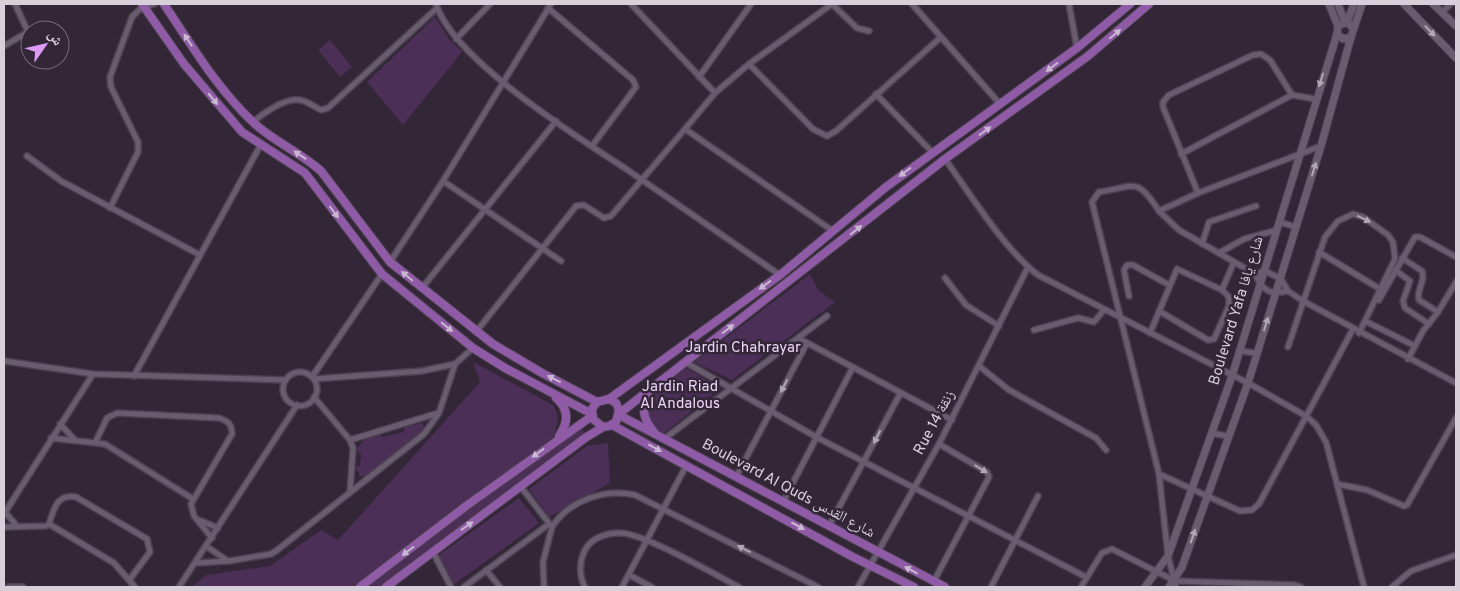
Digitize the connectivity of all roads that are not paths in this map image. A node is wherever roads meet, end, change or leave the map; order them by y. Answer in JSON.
{"nodes":[{"id":1,"x":15,"y":4,"type":"edge"},
{"id":2,"x":154,"y":4,"type":"edge"},
{"id":3,"x":164,"y":4,"type":"edge"},
{"id":4,"x":490,"y":4,"type":"edge"},
{"id":5,"x":631,"y":4,"type":"edge"},
{"id":6,"x":751,"y":4,"type":"edge"},
{"id":7,"x":818,"y":4,"type":"edge"},
{"id":8,"x":832,"y":4,"type":"edge"},
{"id":9,"x":912,"y":4,"type":"edge"},
{"id":10,"x":1069,"y":4,"type":"edge"},
{"id":11,"x":1130,"y":4,"type":"edge"},
{"id":12,"x":1149,"y":4,"type":"edge"},
{"id":13,"x":1329,"y":4,"type":"edge"},
{"id":14,"x":1338,"y":4,"type":"edge"},
{"id":15,"x":1354,"y":4,"type":"edge"},
{"id":16,"x":1362,"y":4,"type":"edge"},
{"id":17,"x":1404,"y":4,"type":"edge"},
{"id":18,"x":1433,"y":4,"type":"edge"},
{"id":19,"x":1451,"y":4,"type":"edge"},
{"id":20,"x":143,"y":5,"type":"edge"},
{"id":21,"x":437,"y":6,"type":"edge"},
{"id":22,"x":550,"y":6,"type":"edge"},
{"id":23,"x":823,"y":9,"type":"junction"},
{"id":24,"x":1442,"y":12,"type":"junction"},
{"id":25,"x":1348,"y":24,"type":"junction"},
{"id":26,"x":1456,"y":26,"type":"edge"},
{"id":27,"x":1337,"y":30,"type":"junction"},
{"id":28,"x":870,"y":31,"type":"dead end"},
{"id":29,"x":941,"y":37,"type":"junction"},
{"id":30,"x":1351,"y":37,"type":"junction"},
{"id":31,"x":456,"y":39,"type":"junction"},
{"id":32,"x":4,"y":46,"type":"edge"},
{"id":33,"x":1077,"y":48,"type":"junction"},
{"id":34,"x":1456,"y":58,"type":"edge"},
{"id":35,"x":749,"y":64,"type":"junction"},
{"id":36,"x":699,"y":76,"type":"junction"},
{"id":37,"x":503,"y":82,"type":"junction"},
{"id":38,"x":715,"y":93,"type":"junction"},
{"id":39,"x":876,"y":94,"type":"junction"},
{"id":40,"x":1292,"y":95,"type":"junction"},
{"id":41,"x":1315,"y":99,"type":"junction"},
{"id":42,"x":1000,"y":104,"type":"junction"},
{"id":43,"x":556,"y":121,"type":"junction"},
{"id":44,"x":254,"y":122,"type":"junction"},
{"id":45,"x":685,"y":129,"type":"junction"},
{"id":46,"x":260,"y":146,"type":"junction"},
{"id":47,"x":592,"y":146,"type":"junction"},
{"id":48,"x":1321,"y":146,"type":"junction"},
{"id":49,"x":932,"y":152,"type":"junction"},
{"id":50,"x":1181,"y":154,"type":"junction"},
{"id":51,"x":1298,"y":154,"type":"junction"},
{"id":52,"x":27,"y":156,"type":"dead end"},
{"id":53,"x":945,"y":159,"type":"junction"},
{"id":54,"x":641,"y":180,"type":"junction"},
{"id":55,"x":443,"y":181,"type":"junction"},
{"id":56,"x":1198,"y":193,"type":"junction"},
{"id":57,"x":1256,"y":206,"type":"dead end"},
{"id":58,"x":110,"y":208,"type":"junction"},
{"id":59,"x":485,"y":210,"type":"junction"},
{"id":60,"x":1159,"y":211,"type":"junction"},
{"id":61,"x":1279,"y":222,"type":"junction"},
{"id":62,"x":1296,"y":227,"type":"junction"},
{"id":63,"x":1277,"y":230,"type":"junction"},
{"id":64,"x":833,"y":231,"type":"junction"},
{"id":65,"x":1202,"y":244,"type":"junction"},
{"id":66,"x":542,"y":248,"type":"junction"},
{"id":67,"x":1319,"y":252,"type":"junction"},
{"id":68,"x":1219,"y":253,"type":"junction"},
{"id":69,"x":200,"y":255,"type":"junction"},
{"id":70,"x":1456,"y":257,"type":"edge"},
{"id":71,"x":1402,"y":258,"type":"junction"},
{"id":72,"x":561,"y":261,"type":"dead end"},
{"id":73,"x":390,"y":262,"type":"junction"},
{"id":74,"x":1234,"y":262,"type":"junction"},
{"id":75,"x":1028,"y":267,"type":"junction"},
{"id":76,"x":1395,"y":270,"type":"junction"},
{"id":77,"x":1265,"y":271,"type":"junction"},
{"id":78,"x":382,"y":274,"type":"junction"},
{"id":79,"x":1255,"y":274,"type":"junction"},
{"id":80,"x":780,"y":275,"type":"junction"},
{"id":81,"x":945,"y":278,"type":"dead end"},
{"id":82,"x":1281,"y":278,"type":"junction"},
{"id":83,"x":1456,"y":282,"type":"edge"},
{"id":84,"x":1169,"y":285,"type":"junction"},
{"id":85,"x":1261,"y":287,"type":"junction"},
{"id":86,"x":422,"y":288,"type":"junction"},
{"id":87,"x":1380,"y":289,"type":"junction"},
{"id":88,"x":1222,"y":290,"type":"junction"},
{"id":89,"x":1288,"y":291,"type":"junction"},
{"id":90,"x":1275,"y":294,"type":"junction"},
{"id":91,"x":1129,"y":296,"type":"dead end"},
{"id":92,"x":1303,"y":301,"type":"junction"},
{"id":93,"x":1104,"y":310,"type":"junction"},
{"id":94,"x":1159,"y":312,"type":"junction"},
{"id":95,"x":1438,"y":312,"type":"junction"},
{"id":96,"x":827,"y":316,"type":"dead end"},
{"id":97,"x":1121,"y":318,"type":"junction"},
{"id":98,"x":1367,"y":322,"type":"junction"},
{"id":99,"x":1429,"y":324,"type":"junction"},
{"id":100,"x":999,"y":326,"type":"junction"},
{"id":101,"x":1353,"y":329,"type":"junction"},
{"id":102,"x":1034,"y":330,"type":"dead end"},
{"id":103,"x":476,"y":332,"type":"junction"},
{"id":104,"x":1360,"y":333,"type":"junction"},
{"id":105,"x":1150,"y":334,"type":"junction"},
{"id":106,"x":798,"y":338,"type":"junction"},
{"id":107,"x":806,"y":343,"type":"junction"},
{"id":108,"x":1415,"y":346,"type":"junction"},
{"id":109,"x":1288,"y":347,"type":"dead end"},
{"id":110,"x":473,"y":348,"type":"junction"},
{"id":111,"x":1239,"y":351,"type":"junction"},
{"id":112,"x":1257,"y":353,"type":"junction"},
{"id":113,"x":1408,"y":359,"type":"junction"},
{"id":114,"x":4,"y":362,"type":"edge"},
{"id":115,"x":685,"y":362,"type":"junction"},
{"id":116,"x":455,"y":364,"type":"junction"},
{"id":117,"x":979,"y":366,"type":"junction"},
{"id":118,"x":853,"y":368,"type":"junction"},
{"id":119,"x":93,"y":374,"type":"junction"},
{"id":120,"x":134,"y":376,"type":"junction"},
{"id":121,"x":1232,"y":376,"type":"junction"},
{"id":122,"x":313,"y":378,"type":"junction"},
{"id":123,"x":286,"y":380,"type":"junction"},
{"id":124,"x":1248,"y":383,"type":"junction"},
{"id":125,"x":1456,"y":384,"type":"edge"},
{"id":126,"x":731,"y":387,"type":"junction"},
{"id":127,"x":547,"y":390,"type":"junction"},
{"id":128,"x":649,"y":391,"type":"junction"},
{"id":129,"x":900,"y":394,"type":"junction"},
{"id":130,"x":314,"y":397,"type":"junction"},
{"id":131,"x":609,"y":400,"type":"junction"},
{"id":132,"x":597,"y":402,"type":"junction"},
{"id":133,"x":297,"y":406,"type":"junction"},
{"id":134,"x":772,"y":410,"type":"junction"},
{"id":135,"x":439,"y":413,"type":"junction"},
{"id":136,"x":620,"y":414,"type":"junction"},
{"id":137,"x":592,"y":415,"type":"junction"},
{"id":138,"x":1306,"y":416,"type":"junction"},
{"id":139,"x":1456,"y":418,"type":"edge"},
{"id":140,"x":952,"y":420,"type":"junction"},
{"id":141,"x":60,"y":424,"type":"junction"},
{"id":142,"x":612,"y":425,"type":"junction"},
{"id":143,"x":603,"y":427,"type":"junction"},
{"id":144,"x":1212,"y":433,"type":"junction"},
{"id":145,"x":655,"y":434,"type":"junction"},
{"id":146,"x":1227,"y":436,"type":"junction"},
{"id":147,"x":51,"y":438,"type":"junction"},
{"id":148,"x":818,"y":438,"type":"junction"},
{"id":149,"x":664,"y":439,"type":"junction"},
{"id":150,"x":76,"y":440,"type":"junction"},
{"id":151,"x":350,"y":440,"type":"junction"},
{"id":152,"x":556,"y":440,"type":"junction"},
{"id":153,"x":96,"y":441,"type":"junction"},
{"id":154,"x":939,"y":444,"type":"junction"},
{"id":155,"x":1106,"y":450,"type":"dead end"},
{"id":156,"x":865,"y":462,"type":"junction"},
{"id":157,"x":686,"y":466,"type":"junction"},
{"id":158,"x":1159,"y":474,"type":"junction"},
{"id":159,"x":736,"y":477,"type":"junction"},
{"id":160,"x":1337,"y":484,"type":"junction"},
{"id":161,"x":522,"y":487,"type":"junction"},
{"id":162,"x":915,"y":488,"type":"junction"},
{"id":163,"x":1193,"y":489,"type":"junction"},
{"id":164,"x":350,"y":494,"type":"junction"},
{"id":165,"x":1038,"y":496,"type":"dead end"},
{"id":166,"x":1207,"y":496,"type":"junction"},
{"id":167,"x":193,"y":498,"type":"junction"},
{"id":168,"x":783,"y":502,"type":"junction"},
{"id":169,"x":664,"y":508,"type":"junction"},
{"id":170,"x":4,"y":513,"type":"edge"},
{"id":171,"x":968,"y":516,"type":"junction"},
{"id":172,"x":198,"y":520,"type":"junction"},
{"id":173,"x":49,"y":524,"type":"junction"},
{"id":174,"x":550,"y":525,"type":"junction"},
{"id":175,"x":17,"y":526,"type":"junction"},
{"id":176,"x":829,"y":526,"type":"junction"},
{"id":177,"x":4,"y":527,"type":"edge"},
{"id":178,"x":218,"y":528,"type":"junction"},
{"id":179,"x":212,"y":538,"type":"junction"},
{"id":180,"x":1016,"y":540,"type":"junction"},
{"id":181,"x":647,"y":541,"type":"junction"},
{"id":182,"x":206,"y":546,"type":"junction"},
{"id":183,"x":433,"y":552,"type":"junction"},
{"id":184,"x":877,"y":552,"type":"junction"},
{"id":185,"x":1456,"y":555,"type":"edge"},
{"id":186,"x":1168,"y":556,"type":"junction"},
{"id":187,"x":229,"y":561,"type":"junction"},
{"id":188,"x":196,"y":563,"type":"junction"},
{"id":189,"x":870,"y":565,"type":"junction"},
{"id":190,"x":486,"y":570,"type":"junction"},
{"id":191,"x":1158,"y":570,"type":"junction"},
{"id":192,"x":629,"y":574,"type":"junction"},
{"id":193,"x":1086,"y":577,"type":"junction"},
{"id":194,"x":130,"y":579,"type":"junction"},
{"id":195,"x":934,"y":581,"type":"junction"},
{"id":196,"x":1176,"y":584,"type":"edge"},
{"id":197,"x":389,"y":586,"type":"edge"},
{"id":198,"x":8,"y":587,"type":"edge"},
{"id":199,"x":23,"y":587,"type":"edge"},
{"id":200,"x":135,"y":587,"type":"edge"},
{"id":201,"x":180,"y":587,"type":"edge"},
{"id":202,"x":360,"y":587,"type":"edge"},
{"id":203,"x":451,"y":587,"type":"edge"},
{"id":204,"x":464,"y":587,"type":"edge"},
{"id":205,"x":500,"y":587,"type":"edge"},
{"id":206,"x":544,"y":587,"type":"edge"},
{"id":207,"x":585,"y":587,"type":"edge"},
{"id":208,"x":622,"y":587,"type":"edge"},
{"id":209,"x":652,"y":587,"type":"edge"},
{"id":210,"x":739,"y":587,"type":"edge"},
{"id":211,"x":816,"y":587,"type":"edge"},
{"id":212,"x":858,"y":587,"type":"edge"},
{"id":213,"x":914,"y":587,"type":"edge"},
{"id":214,"x":945,"y":587,"type":"edge"},
{"id":215,"x":990,"y":587,"type":"edge"},
{"id":216,"x":1080,"y":587,"type":"edge"},
{"id":217,"x":1145,"y":587,"type":"edge"},
{"id":218,"x":1169,"y":587,"type":"edge"},
{"id":219,"x":1301,"y":587,"type":"edge"},
{"id":220,"x":1364,"y":587,"type":"edge"},
{"id":221,"x":1392,"y":587,"type":"edge"}],
"edges":[{"from":1,"to":32,"type":"street"},
{"from":2,"to":20,"type":"street"},
{"from":44,"to":3,"type":"main road","one_way":true},
{"from":4,"to":31,"type":"street"},
{"from":5,"to":36,"type":"street"},
{"from":6,"to":36,"type":"street"},
{"from":7,"to":23,"type":"street"},
{"from":8,"to":23,"type":"street"},
{"from":8,"to":28,"type":"street"},
{"from":9,"to":29,"type":"street"},
{"from":10,"to":33,"type":"street"},
{"from":11,"to":33,"type":"main road"},
{"from":53,"to":12,"type":"main road","one_way":true},
{"from":13,"to":27,"type":"street"},
{"from":14,"to":25,"type":"street"},
{"from":15,"to":25,"type":"street"},
{"from":16,"to":25,"type":"street"},
{"from":17,"to":34,"type":"street","one_way":true},
{"from":18,"to":24,"type":"street"},
{"from":19,"to":24,"type":"street"},
{"from":20,"to":46,"type":"main road","one_way":true},
{"from":20,"to":58,"type":"street"},
{"from":21,"to":31,"type":"street"},
{"from":21,"to":44,"type":"street"},
{"from":22,"to":37,"type":"street"},
{"from":22,"to":47,"type":"street"},
{"from":23,"to":35,"type":"street"},
{"from":24,"to":26,"type":"street"},
{"from":25,"to":27,"type":"street"},
{"from":25,"to":30,"type":"street","name":"Boulevard Yafa شارع يافا"},
{"from":27,"to":30,"type":"street"},
{"from":27,"to":41,"type":"street","name":"Boulevard Yafa شارع يافا","one_way":true},
{"from":29,"to":39,"type":"street"},
{"from":29,"to":42,"type":"street"},
{"from":30,"to":48,"type":"street","name":"Boulevard Yafa شارع يافا"},
{"from":31,"to":37,"type":"street"},
{"from":33,"to":42,"type":"main road","one_way":true},
{"from":35,"to":38,"type":"street"},
{"from":35,"to":39,"type":"street"},
{"from":36,"to":38,"type":"street"},
{"from":37,"to":43,"type":"street"},
{"from":37,"to":55,"type":"street"},
{"from":38,"to":45,"type":"street"},
{"from":39,"to":49,"type":"street"},
{"from":40,"to":41,"type":"street"},
{"from":40,"to":50,"type":"street"},
{"from":40,"to":50,"type":"street"},
{"from":41,"to":51,"type":"street","name":"Boulevard Yafa شارع يافا"},
{"from":42,"to":49,"type":"main road"},
{"from":43,"to":47,"type":"street"},
{"from":43,"to":59,"type":"street"},
{"from":73,"to":44,"type":"main road","one_way":true},
{"from":45,"to":54,"type":"street"},
{"from":45,"to":64,"type":"street"},
{"from":46,"to":69,"type":"street"},
{"from":46,"to":78,"type":"main road","one_way":true},
{"from":47,"to":54,"type":"street"},
{"from":48,"to":51,"type":"street"},
{"from":62,"to":48,"type":"street","name":"Boulevard Yafa شارع يافا","one_way":true},
{"from":49,"to":64,"type":"main road","one_way":true},
{"from":50,"to":56,"type":"street"},
{"from":51,"to":56,"type":"street"},
{"from":51,"to":61,"type":"street","name":"Boulevard Yafa شارع يافا"},
{"from":52,"to":58,"type":"street"},
{"from":53,"to":75,"type":"street"},
{"from":115,"to":53,"type":"main road","one_way":true},
{"from":54,"to":66,"type":"street"},
{"from":54,"to":80,"type":"street"},
{"from":55,"to":59,"type":"street"},
{"from":55,"to":73,"type":"street"},
{"from":56,"to":60,"type":"street"},
{"from":57,"to":65,"type":"street"},
{"from":58,"to":69,"type":"street"},
{"from":59,"to":66,"type":"street"},
{"from":59,"to":86,"type":"street"},
{"from":60,"to":65,"type":"street"},
{"from":60,"to":97,"type":"street"},
{"from":61,"to":62,"type":"street"},
{"from":61,"to":63,"type":"street","name":"Boulevard Yafa شارع يافا"},
{"from":62,"to":82,"type":"street","name":"Boulevard Yafa شارع يافا"},
{"from":63,"to":68,"type":"street"},
{"from":63,"to":77,"type":"street","name":"Boulevard Yafa شارع يافا"},
{"from":64,"to":80,"type":"main road"},
{"from":65,"to":68,"type":"street"},
{"from":66,"to":72,"type":"street"},
{"from":66,"to":103,"type":"street"},
{"from":67,"to":87,"type":"street"},
{"from":67,"to":87,"type":"street","one_way":true},
{"from":67,"to":92,"type":"street"},
{"from":68,"to":74,"type":"street"},
{"from":69,"to":120,"type":"street"},
{"from":70,"to":71,"type":"street"},
{"from":71,"to":76,"type":"street"},
{"from":71,"to":95,"type":"street"},
{"from":86,"to":73,"type":"main road","one_way":true},
{"from":74,"to":79,"type":"street"},
{"from":74,"to":88,"type":"street"},
{"from":75,"to":93,"type":"street"},
{"from":75,"to":100,"type":"street","name":"Rue 14 زنقة"},
{"from":76,"to":98,"type":"street"},
{"from":76,"to":99,"type":"street"},
{"from":77,"to":79,"type":"street"},
{"from":77,"to":82,"type":"street"},
{"from":77,"to":85,"type":"street","name":"Boulevard Yafa شارع يافا"},
{"from":78,"to":110,"type":"main road","one_way":true},
{"from":78,"to":122,"type":"street"},
{"from":79,"to":85,"type":"street"},
{"from":80,"to":131,"type":"main road","one_way":true},
{"from":81,"to":100,"type":"street"},
{"from":82,"to":89,"type":"street"},
{"from":82,"to":90,"type":"street","name":"Boulevard Yafa شارع يافا"},
{"from":83,"to":95,"type":"street"},
{"from":84,"to":88,"type":"street"},
{"from":84,"to":91,"type":"street"},
{"from":84,"to":94,"type":"street"},
{"from":85,"to":90,"type":"street"},
{"from":85,"to":111,"type":"street","name":"Boulevard Yafa شارع يافا"},
{"from":86,"to":103,"type":"main road"},
{"from":87,"to":104,"type":"street"},
{"from":88,"to":94,"type":"street"},
{"from":89,"to":90,"type":"street"},
{"from":89,"to":92,"type":"street"},
{"from":112,"to":90,"type":"street","name":"Boulevard Yafa شارع يافا","one_way":true},
{"from":92,"to":101,"type":"street"},
{"from":92,"to":109,"type":"street"},
{"from":93,"to":97,"type":"street"},
{"from":93,"to":102,"type":"street"},
{"from":94,"to":105,"type":"street"},
{"from":95,"to":99,"type":"street"},
{"from":96,"to":106,"type":"street"},
{"from":97,"to":105,"type":"street"},
{"from":97,"to":158,"type":"street"},
{"from":98,"to":104,"type":"street"},
{"from":98,"to":108,"type":"street"},
{"from":99,"to":108,"type":"street"},
{"from":100,"to":117,"type":"street","name":"Rue 14 زنقة"},
{"from":101,"to":104,"type":"street"},
{"from":101,"to":138,"type":"street"},
{"from":132,"to":103,"type":"main road","one_way":true},
{"from":104,"to":113,"type":"street"},
{"from":105,"to":121,"type":"street"},
{"from":106,"to":107,"type":"street"},
{"from":106,"to":126,"type":"street"},
{"from":107,"to":118,"type":"street"},
{"from":107,"to":134,"type":"street","one_way":true},
{"from":108,"to":113,"type":"street"},
{"from":110,"to":116,"type":"street"},
{"from":110,"to":127,"type":"main road"},
{"from":111,"to":112,"type":"street"},
{"from":111,"to":121,"type":"street","name":"Boulevard Yafa شارع يافا"},
{"from":112,"to":124,"type":"street","name":"Boulevard Yafa شارع يافا"},
{"from":113,"to":125,"type":"street"},
{"from":114,"to":119,"type":"street"},
{"from":115,"to":126,"type":"street"},
{"from":115,"to":128,"type":"main road"},
{"from":116,"to":122,"type":"street"},
{"from":116,"to":135,"type":"street"},
{"from":117,"to":140,"type":"street","name":"Rue 14 زنقة"},
{"from":117,"to":155,"type":"street"},
{"from":118,"to":129,"type":"street"},
{"from":118,"to":148,"type":"street"},
{"from":119,"to":120,"type":"street"},
{"from":119,"to":141,"type":"street"},
{"from":120,"to":123,"type":"street"},
{"from":121,"to":124,"type":"street"},
{"from":121,"to":144,"type":"street","name":"Boulevard Yafa شارع يافا"},
{"from":122,"to":123,"type":"street"},
{"from":122,"to":130,"type":"street"},
{"from":123,"to":133,"type":"street"},
{"from":124,"to":138,"type":"street"},
{"from":124,"to":146,"type":"street","name":"Boulevard Yafa شارع يافا"},
{"from":126,"to":134,"type":"street"},
{"from":126,"to":149,"type":"street"},
{"from":127,"to":137,"type":"main road"},
{"from":127,"to":152,"type":"main road"},
{"from":128,"to":136,"type":"main road"},
{"from":128,"to":145,"type":"main road"},
{"from":129,"to":140,"type":"street"},
{"from":129,"to":156,"type":"street","one_way":true},
{"from":130,"to":133,"type":"street"},
{"from":130,"to":151,"type":"street"},
{"from":131,"to":132,"type":"main road"},
{"from":131,"to":136,"type":"main road"},
{"from":132,"to":137,"type":"main road"},
{"from":133,"to":178,"type":"street"},
{"from":134,"to":148,"type":"street"},
{"from":134,"to":159,"type":"street"},
{"from":135,"to":151,"type":"street"},
{"from":135,"to":164,"type":"street"},
{"from":136,"to":142,"type":"main road"},
{"from":136,"to":145,"type":"main road","name":"Boulevard Al Quds شارع القدس"},
{"from":137,"to":143,"type":"main road"},
{"from":137,"to":152,"type":"main road"},
{"from":138,"to":160,"type":"street"},
{"from":138,"to":166,"type":"street"},
{"from":139,"to":160,"type":"street"},
{"from":140,"to":154,"type":"street","name":"Rue 14 زنقة"},
{"from":141,"to":147,"type":"street"},
{"from":141,"to":150,"type":"street"},
{"from":142,"to":143,"type":"main road"},
{"from":142,"to":157,"type":"main road","name":"Boulevard Al Quds شارع القدس","one_way":true},
{"from":143,"to":161,"type":"main road"},
{"from":144,"to":146,"type":"street"},
{"from":144,"to":163,"type":"street","name":"Boulevard Yafa شارع يافا"},
{"from":145,"to":149,"type":"main road","name":"Boulevard Al Quds شارع القدس"},
{"from":146,"to":166,"type":"street","name":"Boulevard Yafa شارع يافا"},
{"from":147,"to":150,"type":"street"},
{"from":147,"to":170,"type":"street"},
{"from":148,"to":156,"type":"street"},
{"from":148,"to":168,"type":"street"},
{"from":149,"to":159,"type":"main road","name":"Boulevard Al Quds شارع القدس"},
{"from":150,"to":153,"type":"street"},
{"from":151,"to":164,"type":"street"},
{"from":152,"to":202,"type":"main road","one_way":true},
{"from":153,"to":167,"type":"street"},
{"from":153,"to":167,"type":"street"},
{"from":154,"to":162,"type":"street","name":"Rue 14 زنقة"},
{"from":154,"to":171,"type":"street","one_way":true},
{"from":156,"to":162,"type":"street"},
{"from":156,"to":176,"type":"street"},
{"from":157,"to":169,"type":"street"},
{"from":157,"to":189,"type":"main road","name":"Boulevard Al Quds شارع القدس","one_way":true},
{"from":158,"to":163,"type":"street"},
{"from":158,"to":186,"type":"street"},
{"from":159,"to":168,"type":"main road","name":"Boulevard Al Quds شارع القدس"},
{"from":160,"to":220,"type":"street"},
{"from":161,"to":174,"type":"street"},
{"from":183,"to":161,"type":"main road","one_way":true},
{"from":162,"to":171,"type":"street"},
{"from":162,"to":184,"type":"street","name":"Rue 14 زنقة"},
{"from":163,"to":166,"type":"street"},
{"from":163,"to":186,"type":"street","name":"Boulevard Yafa شارع يافا"},
{"from":164,"to":187,"type":"street"},
{"from":165,"to":180,"type":"street"},
{"from":196,"to":166,"type":"street","name":"Boulevard Yafa شارع يافا","one_way":true},
{"from":167,"to":172,"type":"street"},
{"from":168,"to":176,"type":"main road","name":"Boulevard Al Quds شارع القدس"},
{"from":169,"to":174,"type":"street"},
{"from":169,"to":181,"type":"street"},
{"from":211,"to":169,"type":"street","one_way":true},
{"from":170,"to":175,"type":"street"},
{"from":171,"to":180,"type":"street"},
{"from":171,"to":195,"type":"street"},
{"from":172,"to":178,"type":"street"},
{"from":172,"to":179,"type":"street"},
{"from":173,"to":175,"type":"street"},
{"from":173,"to":194,"type":"street"},
{"from":173,"to":194,"type":"street"},
{"from":174,"to":190,"type":"street"},
{"from":174,"to":206,"type":"street"},
{"from":175,"to":177,"type":"street"},
{"from":176,"to":184,"type":"main road","name":"Boulevard Al Quds شارع القدس"},
{"from":178,"to":179,"type":"street"},
{"from":179,"to":182,"type":"street"},
{"from":180,"to":193,"type":"street"},
{"from":180,"to":215,"type":"street"},
{"from":181,"to":192,"type":"street"},
{"from":181,"to":207,"type":"street"},
{"from":181,"to":210,"type":"street"},
{"from":182,"to":187,"type":"street"},
{"from":182,"to":188,"type":"street"},
{"from":183,"to":197,"type":"main road"},
{"from":183,"to":203,"type":"street"},
{"from":184,"to":189,"type":"street","name":"Rue 14 زنقة"},
{"from":195,"to":184,"type":"main road","name":"Boulevard Al Quds شارع القدس","one_way":true},
{"from":185,"to":221,"type":"street"},
{"from":186,"to":191,"type":"street","name":"Boulevard Yafa شارع يافا"},
{"from":186,"to":196,"type":"street"},
{"from":187,"to":188,"type":"street"},
{"from":188,"to":201,"type":"street"},
{"from":189,"to":212,"type":"street","name":"Rue 14 زنقة"},
{"from":189,"to":213,"type":"main road","name":"Boulevard Al Quds شارع القدس"},
{"from":190,"to":204,"type":"street"},
{"from":190,"to":205,"type":"street"},
{"from":191,"to":193,"type":"street"},
{"from":191,"to":196,"type":"street"},
{"from":191,"to":217,"type":"street","name":"Boulevard Yafa شارع يافا"},
{"from":192,"to":208,"type":"street"},
{"from":192,"to":209,"type":"street"},
{"from":193,"to":216,"type":"street"},
{"from":194,"to":200,"type":"street"},
{"from":195,"to":214,"type":"main road","name":"Boulevard Al Quds شارع القدس"},
{"from":196,"to":218,"type":"street","name":"Boulevard Yafa شارع يافا"},
{"from":196,"to":219,"type":"street"},
{"from":198,"to":199,"type":"street"}]}
